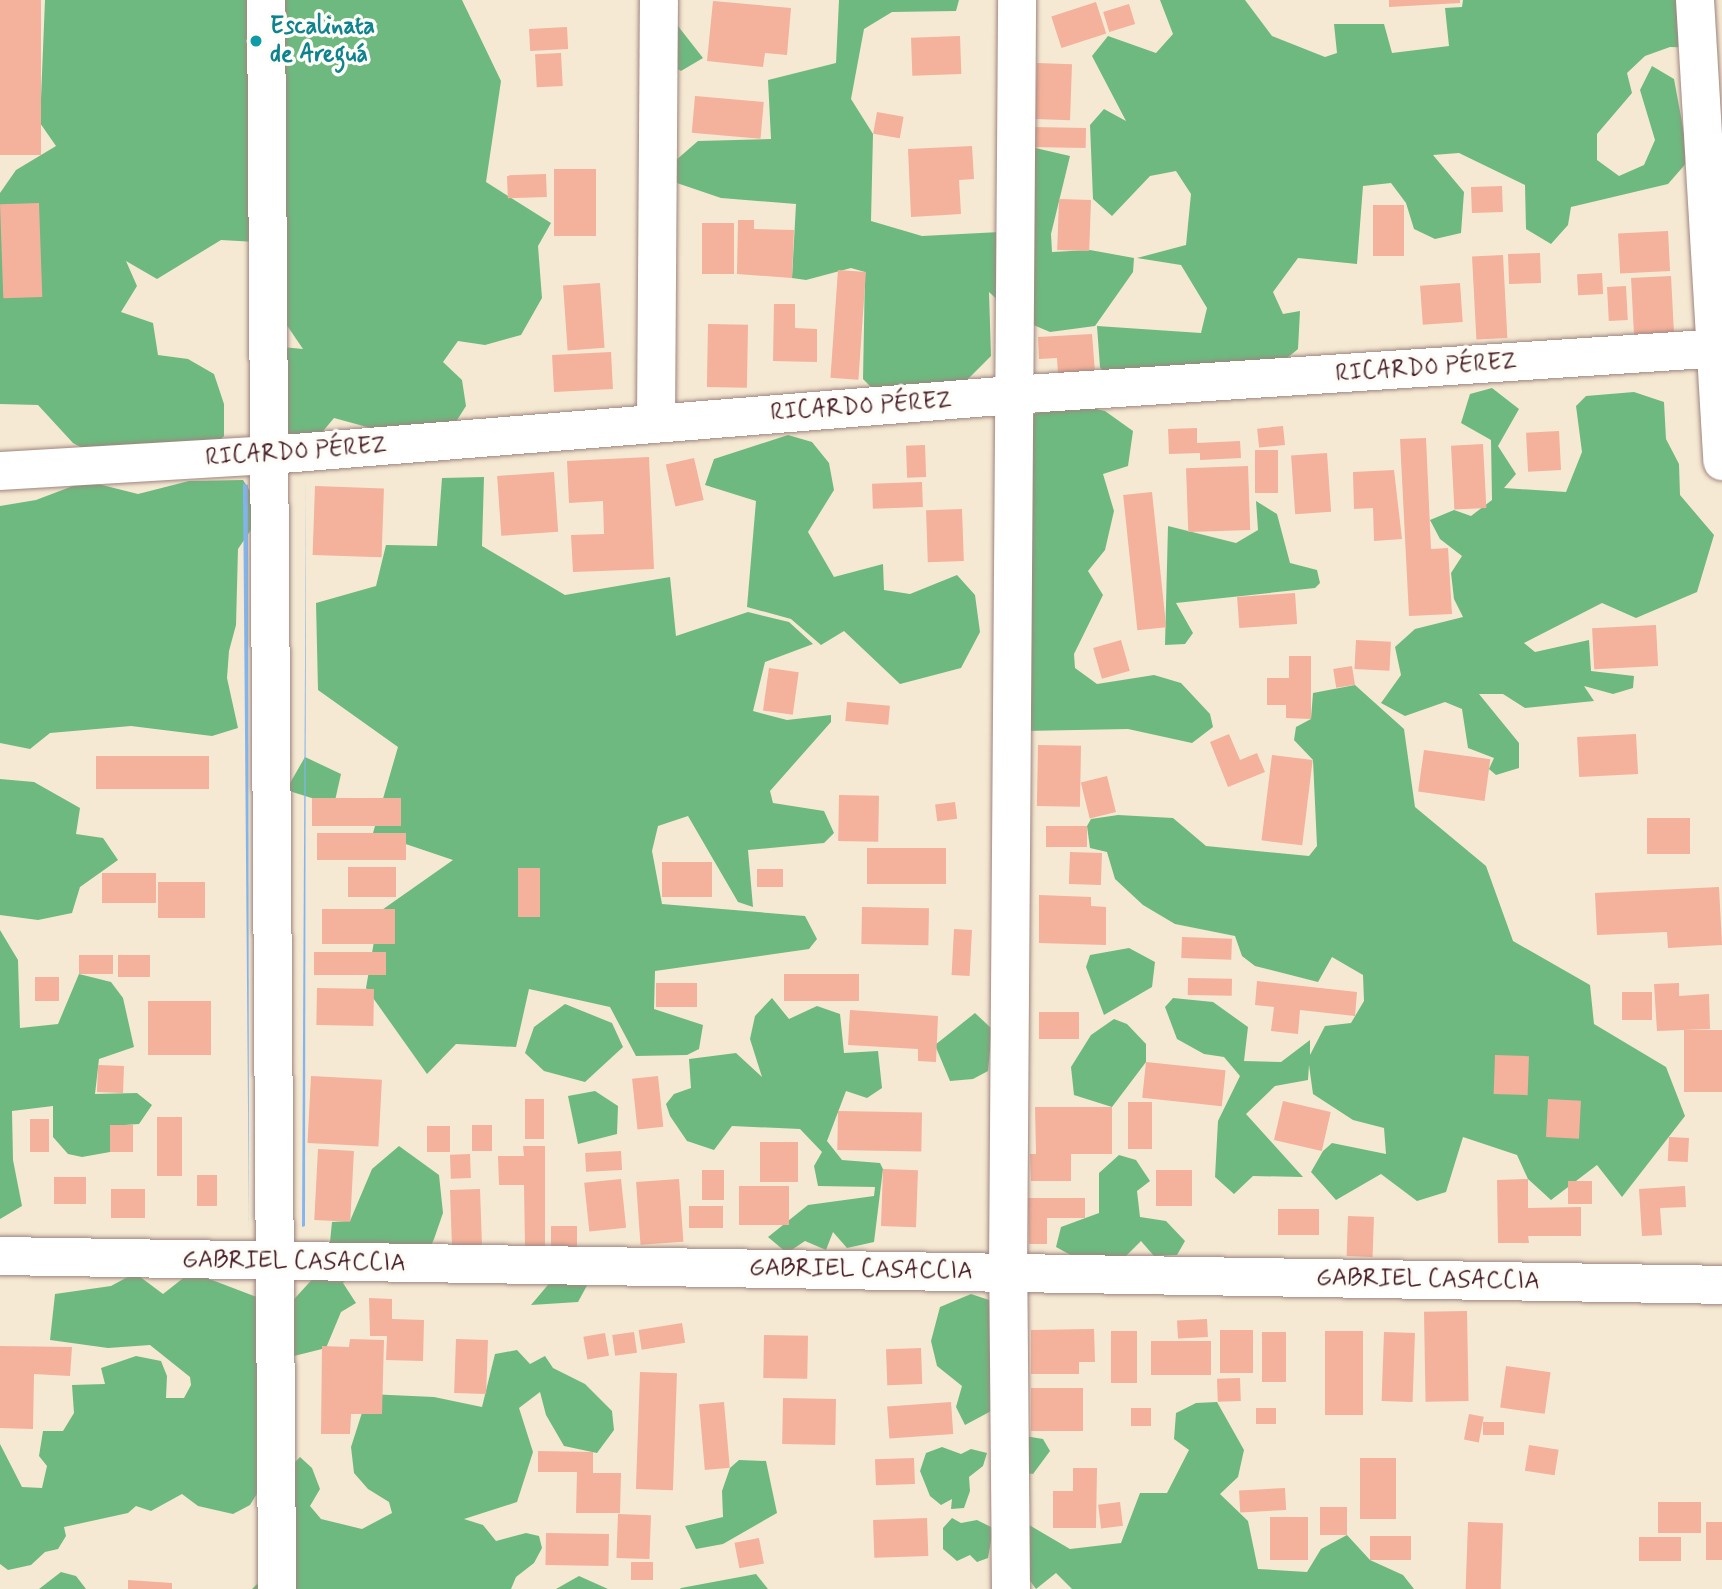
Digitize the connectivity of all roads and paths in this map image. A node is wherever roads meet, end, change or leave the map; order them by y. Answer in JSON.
{"nodes":[{"id":1,"x":266,"y":0,"type":"edge"},
{"id":2,"x":659,"y":0,"type":"edge"},
{"id":3,"x":1017,"y":0,"type":"edge"},
{"id":4,"x":1695,"y":0,"type":"edge"},
{"id":5,"x":1718,"y":348,"type":"edge"},
{"id":6,"x":1012,"y":395,"type":"junction"},
{"id":7,"x":656,"y":422,"type":"junction"},
{"id":8,"x":270,"y":455,"type":"junction"},
{"id":9,"x":1722,"y":461,"type":"edge"},
{"id":10,"x":0,"y":471,"type":"edge"},
{"id":11,"x":0,"y":1256,"type":"edge"},
{"id":12,"x":276,"y":1263,"type":"junction"},
{"id":13,"x":1008,"y":1272,"type":"junction"},
{"id":14,"x":1722,"y":1285,"type":"edge"},
{"id":15,"x":277,"y":1589,"type":"edge"},
{"id":16,"x":1011,"y":1589,"type":"edge"}],
"edges":[{"from":1,"to":8,"type":"street"},
{"from":2,"to":7,"type":"street"},
{"from":3,"to":6,"type":"street"},
{"from":4,"to":5,"type":"street"},
{"from":5,"to":6,"type":"street","name":"RICARDO PÉREZ"},
{"from":5,"to":9,"type":"street"},
{"from":6,"to":7,"type":"street","name":"RICARDO PÉREZ"},
{"from":6,"to":13,"type":"street"},
{"from":7,"to":8,"type":"street","name":"RICARDO PÉREZ"},
{"from":8,"to":10,"type":"street","name":"RICARDO PÉREZ"},
{"from":8,"to":12,"type":"street"},
{"from":11,"to":12,"type":"street","name":"GABRIEL CASACCIA"},
{"from":12,"to":13,"type":"street","name":"GABRIEL CASACCIA"},
{"from":12,"to":15,"type":"street"},
{"from":13,"to":14,"type":"street","name":"GABRIEL CASACCIA"},
{"from":13,"to":16,"type":"street"}]}
